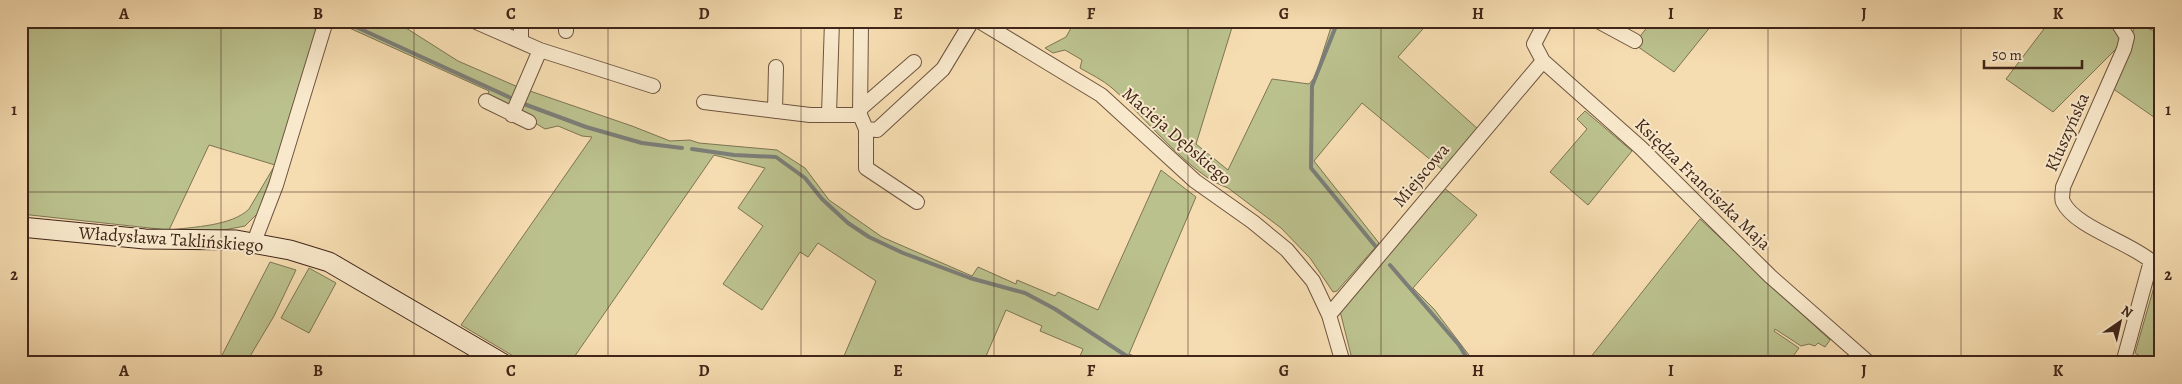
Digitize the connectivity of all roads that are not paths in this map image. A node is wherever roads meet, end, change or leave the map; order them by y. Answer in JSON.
{"nodes":[{"id":1,"x":326,"y":21,"type":"edge"},
{"id":2,"x":474,"y":21,"type":"edge"},
{"id":3,"x":521,"y":21,"type":"edge"},
{"id":4,"x":832,"y":21,"type":"edge"},
{"id":5,"x":972,"y":21,"type":"edge"},
{"id":6,"x":979,"y":21,"type":"edge"},
{"id":7,"x":1546,"y":21,"type":"edge"},
{"id":8,"x":1598,"y":21,"type":"edge"},
{"id":9,"x":2117,"y":21,"type":"edge"},
{"id":10,"x":861,"y":23,"type":"dead end"},
{"id":11,"x":521,"y":41,"type":"junction"},
{"id":12,"x":1635,"y":41,"type":"dead end"},
{"id":13,"x":540,"y":50,"type":"junction"},
{"id":14,"x":1543,"y":61,"type":"junction"},
{"id":15,"x":914,"y":62,"type":"dead end"},
{"id":16,"x":776,"y":67,"type":"dead end"},
{"id":17,"x":653,"y":86,"type":"dead end"},
{"id":18,"x":486,"y":101,"type":"dead end"},
{"id":19,"x":704,"y":102,"type":"dead end"},
{"id":20,"x":775,"y":111,"type":"junction"},
{"id":21,"x":860,"y":112,"type":"junction"},
{"id":22,"x":830,"y":114,"type":"junction"},
{"id":23,"x":512,"y":115,"type":"junction"},
{"id":24,"x":529,"y":122,"type":"dead end"},
{"id":25,"x":866,"y":129,"type":"junction"},
{"id":26,"x":917,"y":202,"type":"dead end"},
{"id":27,"x":21,"y":227,"type":"edge"},
{"id":28,"x":254,"y":242,"type":"junction"},
{"id":29,"x":1329,"y":315,"type":"junction"},
{"id":30,"x":502,"y":363,"type":"edge"},
{"id":31,"x":1343,"y":363,"type":"edge"},
{"id":32,"x":1869,"y":363,"type":"edge"},
{"id":33,"x":2123,"y":363,"type":"edge"}],
"edges":[{"from":1,"to":28,"type":"street"},
{"from":2,"to":11,"type":"street"},
{"from":3,"to":11,"type":"street"},
{"from":4,"to":22,"type":"street"},
{"from":5,"to":25,"type":"street"},
{"from":6,"to":29,"type":"street","name":"Macieja Dębskiego"},
{"from":7,"to":14,"type":"street"},
{"from":8,"to":12,"type":"street"},
{"from":9,"to":33,"type":"street","name":"Kłuszyńska"},
{"from":10,"to":21,"type":"street"},
{"from":11,"to":13,"type":"street"},
{"from":13,"to":17,"type":"street"},
{"from":13,"to":23,"type":"street"},
{"from":14,"to":29,"type":"street","name":"Miejscowa"},
{"from":14,"to":32,"type":"street","name":"Księdza Franciszka Maja"},
{"from":15,"to":21,"type":"street"},
{"from":16,"to":20,"type":"street"},
{"from":18,"to":23,"type":"street"},
{"from":19,"to":20,"type":"street"},
{"from":20,"to":22,"type":"street"},
{"from":21,"to":22,"type":"street"},
{"from":21,"to":25,"type":"street"},
{"from":23,"to":24,"type":"street"},
{"from":25,"to":26,"type":"street"},
{"from":27,"to":28,"type":"street","name":"Władysława Taklińskiego"},
{"from":28,"to":30,"type":"street","name":"Władysława Taklińskiego"},
{"from":29,"to":31,"type":"street","name":"Macieja Dębskiego"}]}
